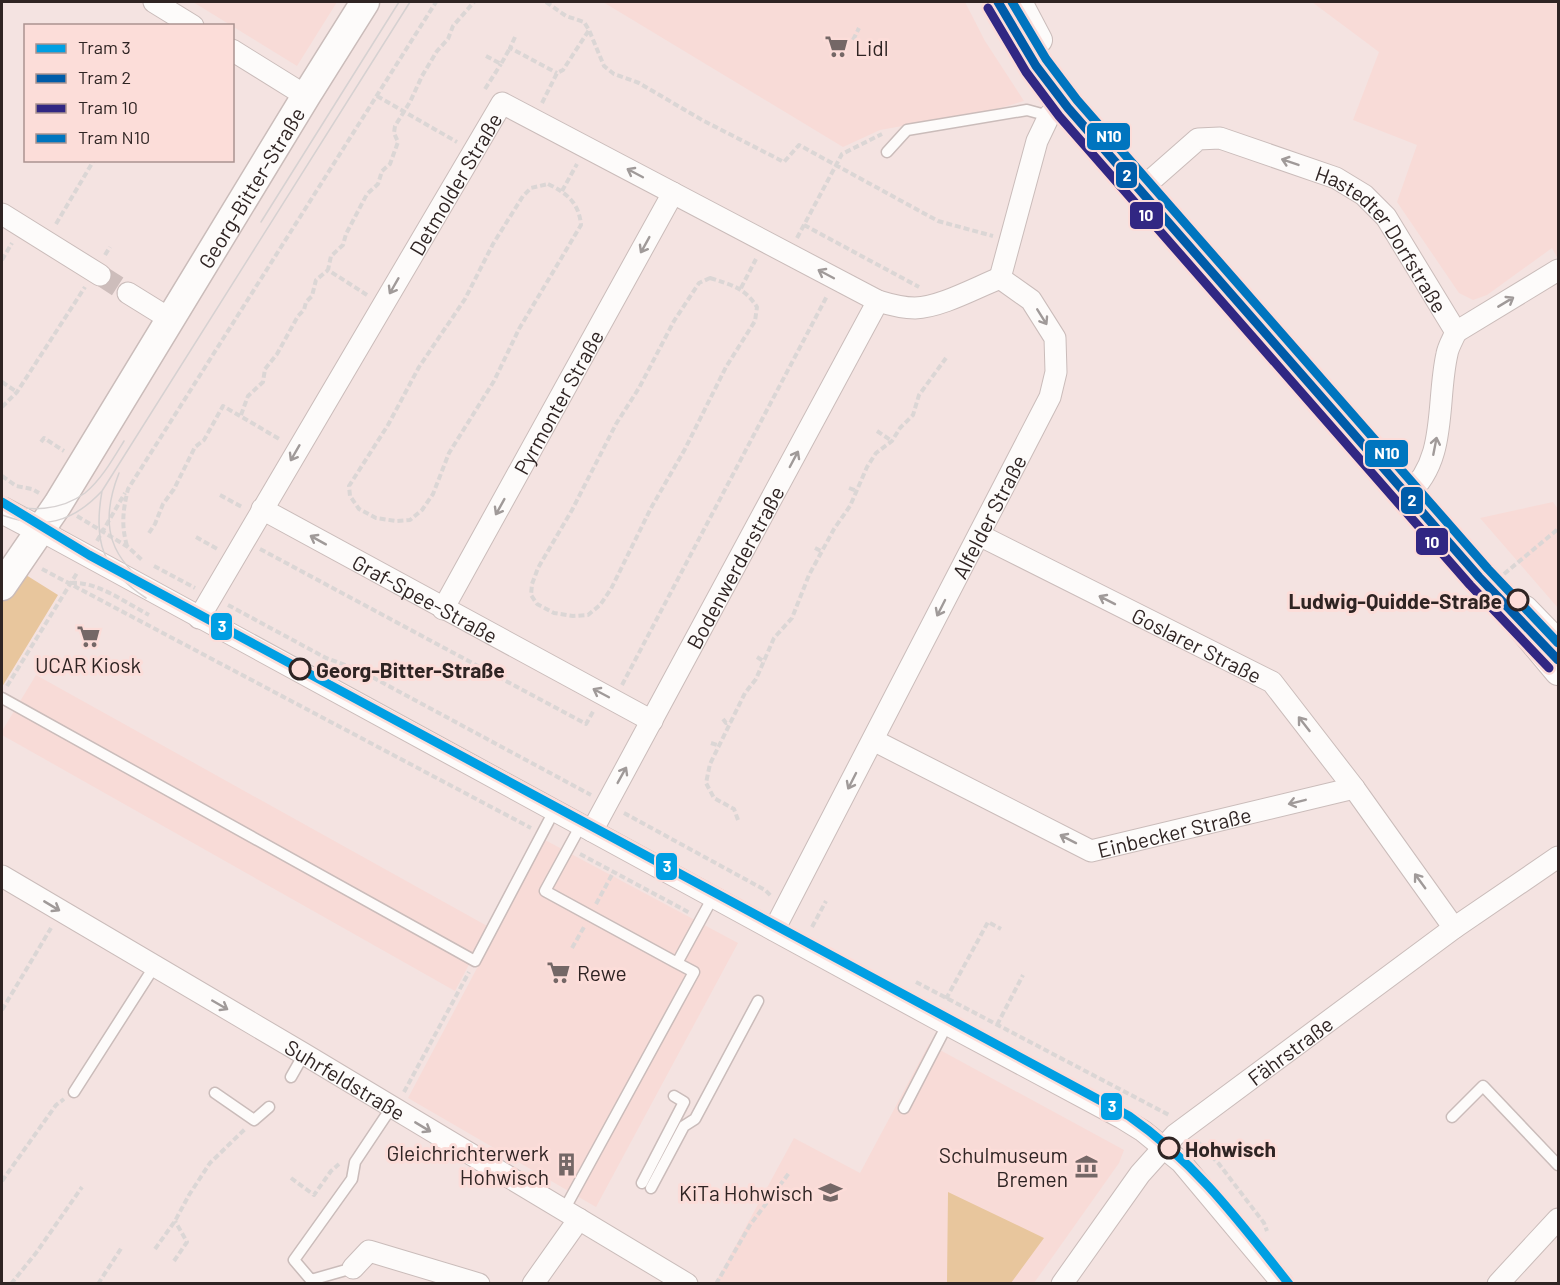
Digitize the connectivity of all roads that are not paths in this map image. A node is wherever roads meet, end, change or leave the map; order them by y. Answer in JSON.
{"nodes":[{"id":1,"x":154,"y":2,"type":"edge"},
{"id":2,"x":365,"y":2,"type":"edge"},
{"id":3,"x":998,"y":2,"type":"edge"},
{"id":4,"x":1019,"y":2,"type":"edge"},
{"id":5,"x":190,"y":24,"type":"edge"},
{"id":6,"x":234,"y":51,"type":"edge"},
{"id":7,"x":306,"y":96,"type":"junction"},
{"id":8,"x":1056,"y":109,"type":"junction"},
{"id":9,"x":887,"y":152,"type":"dead end"},
{"id":10,"x":1146,"y":185,"type":"junction"},
{"id":11,"x":673,"y":193,"type":"junction"},
{"id":12,"x":2,"y":214,"type":"edge"},
{"id":13,"x":1558,"y":270,"type":"edge"},
{"id":14,"x":97,"y":273,"type":"tunnel mouth"},
{"id":15,"x":1000,"y":278,"type":"junction"},
{"id":16,"x":128,"y":293,"type":"tunnel mouth"},
{"id":17,"x":878,"y":302,"type":"junction"},
{"id":18,"x":170,"y":319,"type":"junction"},
{"id":19,"x":1456,"y":333,"type":"junction"},
{"id":20,"x":1410,"y":493,"type":"junction"},
{"id":21,"x":262,"y":509,"type":"junction"},
{"id":22,"x":2,"y":510,"type":"edge"},
{"id":23,"x":40,"y":530,"type":"junction"},
{"id":24,"x":979,"y":535,"type":"junction"},
{"id":25,"x":2,"y":586,"type":"edge"},
{"id":26,"x":443,"y":609,"type":"junction"},
{"id":27,"x":199,"y":618,"type":"junction"},
{"id":28,"x":1558,"y":643,"type":"edge"},
{"id":29,"x":1558,"y":672,"type":"edge"},
{"id":30,"x":2,"y":698,"type":"edge"},
{"id":31,"x":652,"y":721,"type":"junction"},
{"id":32,"x":873,"y":740,"type":"junction"},
{"id":33,"x":1354,"y":788,"type":"junction"},
{"id":34,"x":554,"y":811,"type":"junction"},
{"id":35,"x":586,"y":828,"type":"junction"},
{"id":36,"x":1558,"y":857,"type":"edge"},
{"id":37,"x":2,"y":876,"type":"edge"},
{"id":38,"x":713,"y":897,"type":"junction"},
{"id":39,"x":779,"y":921,"type":"junction"},
{"id":40,"x":1454,"y":928,"type":"junction"},
{"id":41,"x":677,"y":963,"type":"junction"},
{"id":42,"x":154,"y":967,"type":"junction"},
{"id":43,"x":758,"y":1001,"type":"dead end"},
{"id":44,"x":941,"y":1022,"type":"junction"},
{"id":45,"x":304,"y":1054,"type":"junction"},
{"id":46,"x":291,"y":1077,"type":"dead end"},
{"id":47,"x":74,"y":1092,"type":"road end"},
{"id":48,"x":215,"y":1093,"type":"dead end"},
{"id":49,"x":674,"y":1096,"type":"dead end"},
{"id":50,"x":269,"y":1107,"type":"dead end"},
{"id":51,"x":904,"y":1108,"type":"dead end"},
{"id":52,"x":393,"y":1109,"type":"junction"},
{"id":53,"x":1452,"y":1118,"type":"dead end"},
{"id":54,"x":1163,"y":1146,"type":"junction"},
{"id":55,"x":1558,"y":1165,"type":"edge"},
{"id":56,"x":572,"y":1214,"type":"junction"},
{"id":57,"x":1558,"y":1219,"type":"edge"},
{"id":58,"x":353,"y":1268,"type":"joint"},
{"id":59,"x":479,"y":1284,"type":"edge"},
{"id":60,"x":533,"y":1284,"type":"edge"},
{"id":61,"x":687,"y":1284,"type":"edge"},
{"id":62,"x":1062,"y":1284,"type":"edge"},
{"id":63,"x":1283,"y":1284,"type":"edge"},
{"id":64,"x":1498,"y":1284,"type":"edge"}],
"edges":[{"from":1,"to":5,"type":"street"},
{"from":2,"to":7,"type":"main road","name":"Georg-Bitter-Straße"},
{"from":3,"to":8,"type":"street"},
{"from":4,"to":10,"type":"street"},
{"from":6,"to":7,"type":"street"},
{"from":7,"to":18,"type":"main road","name":"Georg-Bitter-Straße"},
{"from":8,"to":9,"type":"lane"},
{"from":8,"to":10,"type":"street"},
{"from":8,"to":15,"type":"street"},
{"from":19,"to":10,"type":"street","name":"Hastedter Dorfstraße","one_way":true},
{"from":10,"to":20,"type":"street"},
{"from":17,"to":11,"type":"street","name":"Detmolder Straße","one_way":true},
{"from":11,"to":21,"type":"street","name":"Detmolder Straße","one_way":true},
{"from":11,"to":26,"type":"street","name":"Pyrmonter Straße","one_way":true},
{"from":12,"to":14,"type":"street"},
{"from":19,"to":13,"type":"street","one_way":true},
{"from":15,"to":17,"type":"street","name":"Detmolder Straße"},
{"from":15,"to":24,"type":"street","name":"Alfelder Straße","one_way":true},
{"from":16,"to":18,"type":"street"},
{"from":31,"to":17,"type":"street","name":"Bodenwerderstraße","one_way":true},
{"from":18,"to":23,"type":"main road","name":"Georg-Bitter-Straße"},
{"from":20,"to":19,"type":"street","name":"Hastedter Dorfstraße","one_way":true},
{"from":20,"to":28,"type":"street"},
{"from":20,"to":29,"type":"street"},
{"from":26,"to":21,"type":"street","name":"Graf-Spee-Straße","one_way":true},
{"from":21,"to":27,"type":"street","name":"Detmolder Straße"},
{"from":22,"to":23,"type":"street"},
{"from":23,"to":25,"type":"main road","name":"Georg-Bitter-Straße"},
{"from":23,"to":27,"type":"street"},
{"from":24,"to":32,"type":"street","name":"Alfelder Straße","one_way":true},
{"from":33,"to":24,"type":"street","name":"Goslarer Straße","one_way":true},
{"from":31,"to":26,"type":"street","name":"Graf-Spee-Straße","one_way":true},
{"from":27,"to":34,"type":"street"},
{"from":30,"to":34,"type":"lane"},
{"from":35,"to":31,"type":"street","name":"Bodenwerderstraße","one_way":true},
{"from":33,"to":32,"type":"street","name":"Einbecker Straße","one_way":true},
{"from":32,"to":39,"type":"street","name":"Alfelder Straße","one_way":true},
{"from":40,"to":33,"type":"street","name":"Goslarer Straße","one_way":true},
{"from":34,"to":35,"type":"street"},
{"from":35,"to":38,"type":"street"},
{"from":35,"to":41,"type":"lane"},
{"from":36,"to":40,"type":"street","name":"Fährstraße"},
{"from":37,"to":42,"type":"street","name":"Suhrfeldstraße","one_way":true},
{"from":38,"to":39,"type":"street"},
{"from":38,"to":41,"type":"lane"},
{"from":39,"to":44,"type":"street"},
{"from":40,"to":54,"type":"street","name":"Fährstraße"},
{"from":41,"to":56,"type":"lane"},
{"from":42,"to":45,"type":"street","name":"Suhrfeldstraße","one_way":true},
{"from":42,"to":47,"type":"lane"},
{"from":43,"to":49,"type":"lane"},
{"from":44,"to":51,"type":"lane"},
{"from":44,"to":54,"type":"street"},
{"from":45,"to":46,"type":"lane"},
{"from":45,"to":52,"type":"street","name":"Suhrfeldstraße"},
{"from":48,"to":50,"type":"lane"},
{"from":52,"to":56,"type":"street","name":"Suhrfeldstraße","one_way":true},
{"from":52,"to":58,"type":"lane"},
{"from":53,"to":55,"type":"lane"},
{"from":54,"to":62,"type":"street","name":"Fährstraße"},
{"from":54,"to":63,"type":"street"},
{"from":56,"to":60,"type":"street"},
{"from":56,"to":61,"type":"street","name":"Suhrfeldstraße"},
{"from":57,"to":64,"type":"street"},
{"from":58,"to":59,"type":"street"}]}
